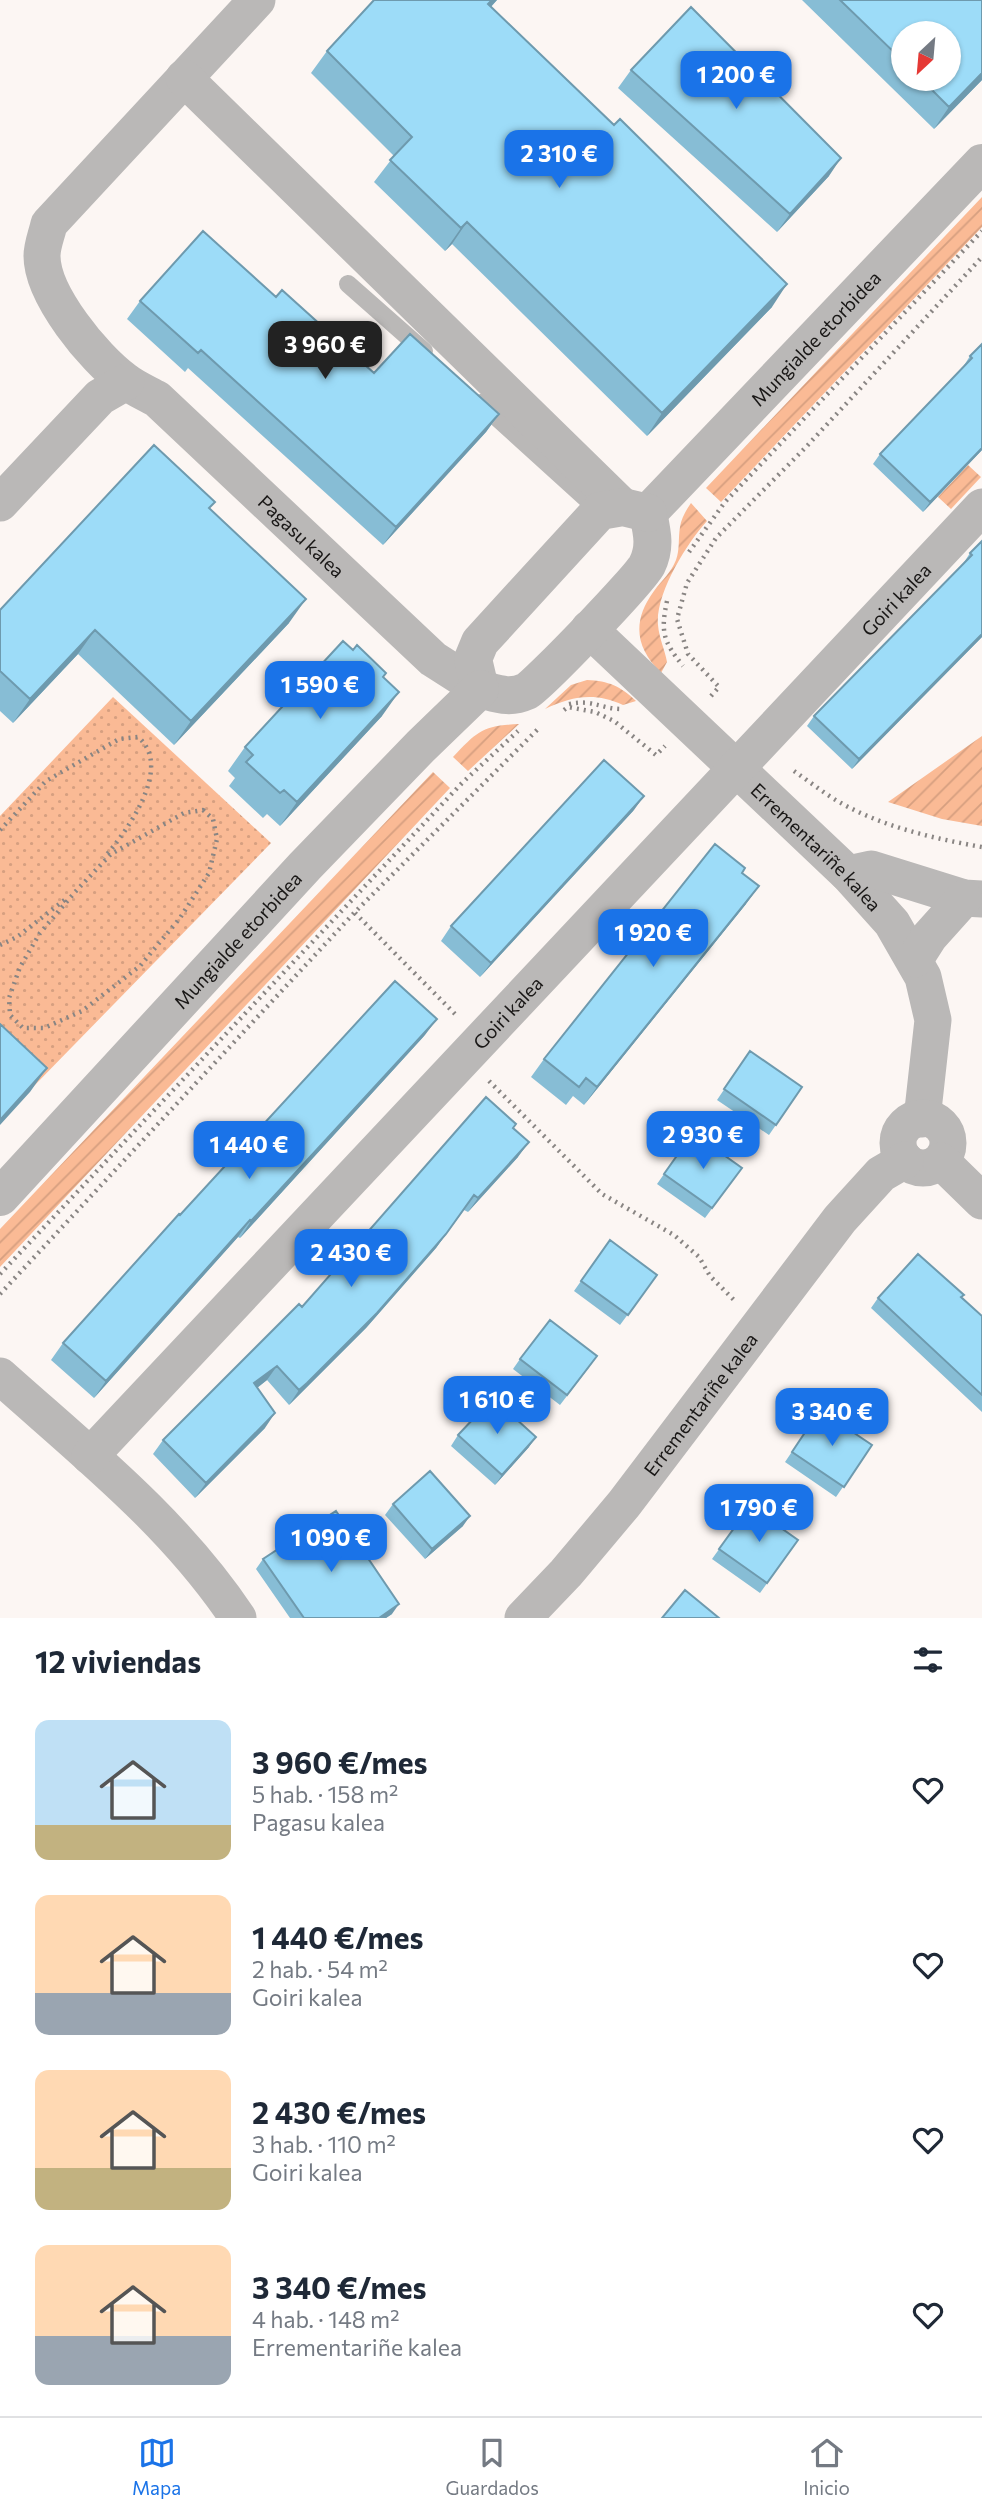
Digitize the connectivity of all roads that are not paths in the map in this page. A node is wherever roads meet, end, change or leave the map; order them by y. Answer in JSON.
{"nodes":[{"id":1,"x":257,"y":0,"type":"edge"},
{"id":2,"x":184,"y":78,"type":"junction"},
{"id":3,"x":982,"y":163,"type":"edge"},
{"id":4,"x":348,"y":284,"type":"dead end"},
{"id":5,"x":440,"y":366,"type":"edge"},
{"id":6,"x":126,"y":382,"type":"junction"},
{"id":7,"x":471,"y":394,"type":"edge"},
{"id":8,"x":0,"y":503,"type":"edge"},
{"id":9,"x":982,"y":507,"type":"edge"},
{"id":10,"x":624,"y":510,"type":"junction"},
{"id":11,"x":589,"y":629,"type":"junction"},
{"id":12,"x":480,"y":689,"type":"junction"},
{"id":13,"x":737,"y":769,"type":"junction"},
{"id":14,"x":848,"y":874,"type":"junction"},
{"id":15,"x":973,"y":899,"type":"edge"},
{"id":16,"x":915,"y":959,"type":"junction"},
{"id":17,"x":922,"y":1119,"type":"junction"},
{"id":18,"x":905,"y":1160,"type":"junction"},
{"id":19,"x":941,"y":1161,"type":"junction"},
{"id":20,"x":0,"y":1197,"type":"edge"},
{"id":21,"x":982,"y":1200,"type":"edge"},
{"id":22,"x":0,"y":1376,"type":"edge"},
{"id":23,"x":90,"y":1456,"type":"junction"},
{"id":24,"x":238,"y":1618,"type":"edge"},
{"id":25,"x":523,"y":1618,"type":"edge"}],
"edges":[{"from":1,"to":2,"type":"street","name":"Pagasu kalea"},
{"from":2,"to":6,"type":"street","name":"Pagasu kalea"},
{"from":2,"to":10,"type":"street"},
{"from":3,"to":10,"type":"street","name":"Mungialde etorbidea"},
{"from":4,"to":5,"type":"lane"},
{"from":6,"to":8,"type":"street"},
{"from":6,"to":12,"type":"street","name":"Pagasu kalea"},
{"from":7,"to":10,"type":"lane"},
{"from":9,"to":13,"type":"street","name":"Goiri kalea"},
{"from":10,"to":11,"type":"street"},
{"from":10,"to":12,"type":"street","name":"Mungialde etorbidea"},
{"from":11,"to":12,"type":"street"},
{"from":11,"to":13,"type":"street","name":"Errementariñe kalea"},
{"from":12,"to":20,"type":"street","name":"Mungialde etorbidea"},
{"from":13,"to":14,"type":"street","name":"Errementariñe kalea"},
{"from":13,"to":23,"type":"street","name":"Goiri kalea"},
{"from":14,"to":15,"type":"street"},
{"from":14,"to":16,"type":"street","name":"Errementariñe kalea"},
{"from":15,"to":16,"type":"street"},
{"from":16,"to":17,"type":"street","name":"Errementariñe kalea"},
{"from":17,"to":18,"type":"street"},
{"from":17,"to":19,"type":"street"},
{"from":18,"to":19,"type":"street"},
{"from":18,"to":25,"type":"street","name":"Errementariñe kalea"},
{"from":19,"to":21,"type":"street"},
{"from":22,"to":23,"type":"street"},
{"from":23,"to":24,"type":"street"}]}
